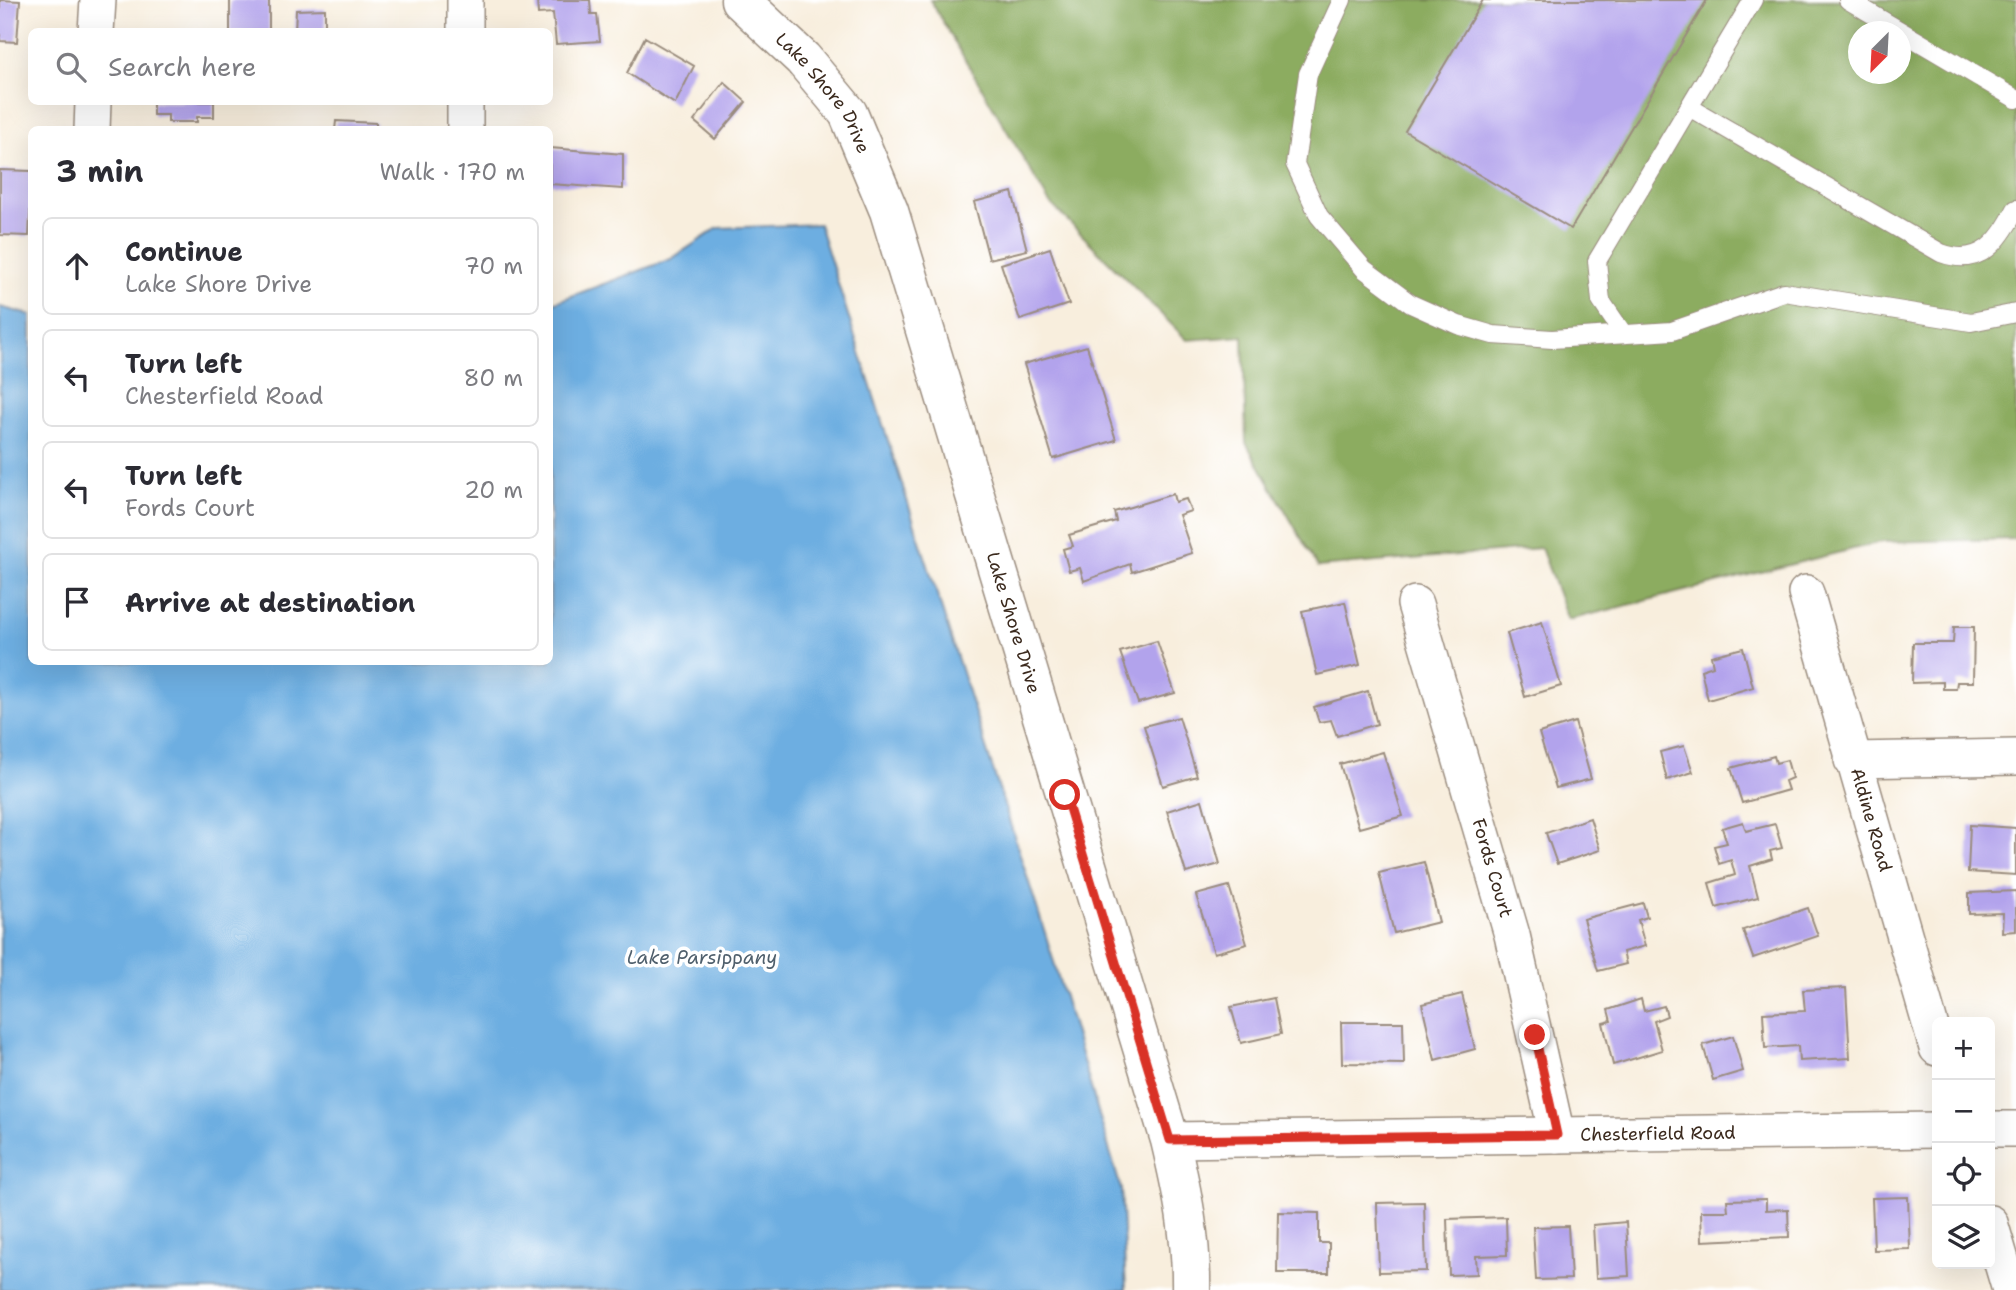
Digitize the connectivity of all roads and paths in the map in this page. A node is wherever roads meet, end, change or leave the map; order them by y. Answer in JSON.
{"nodes":[{"id":1,"x":98,"y":0,"type":"edge"},
{"id":2,"x":465,"y":0,"type":"edge"},
{"id":3,"x":740,"y":0,"type":"edge"},
{"id":4,"x":1753,"y":0,"type":"edge"},
{"id":5,"x":1848,"y":0,"type":"edge"},
{"id":6,"x":1338,"y":2,"type":"edge"},
{"id":7,"x":96,"y":28,"type":"edge"},
{"id":8,"x":465,"y":28,"type":"edge"},
{"id":9,"x":2016,"y":99,"type":"edge"},
{"id":10,"x":93,"y":105,"type":"edge"},
{"id":11,"x":465,"y":105,"type":"edge"},
{"id":12,"x":1689,"y":107,"type":"junction"},
{"id":13,"x":92,"y":126,"type":"edge"},
{"id":14,"x":465,"y":126,"type":"edge"},
{"id":15,"x":2016,"y":209,"type":"edge"},
{"id":16,"x":2016,"y":313,"type":"edge"},
{"id":17,"x":1622,"y":332,"type":"junction"},
{"id":18,"x":1806,"y":593,"type":"dead end"},
{"id":19,"x":1415,"y":604,"type":"dead end"},
{"id":20,"x":2016,"y":757,"type":"edge"},
{"id":21,"x":1852,"y":760,"type":"junction"},
{"id":22,"x":1932,"y":1031,"type":"edge"},
{"id":23,"x":1995,"y":1129,"type":"edge"},
{"id":24,"x":2016,"y":1129,"type":"edge"},
{"id":25,"x":1932,"y":1130,"type":"edge"},
{"id":26,"x":1557,"y":1135,"type":"junction"},
{"id":27,"x":1170,"y":1140,"type":"junction"},
{"id":28,"x":1995,"y":1240,"type":"edge"},
{"id":29,"x":1191,"y":1290,"type":"edge"},
{"id":30,"x":2010,"y":1290,"type":"edge"}],
"edges":[{"from":1,"to":7,"type":"street"},
{"from":2,"to":8,"type":"street"},
{"from":3,"to":27,"type":"street","name":"Lake Shore Drive"},
{"from":4,"to":12,"type":"lane"},
{"from":5,"to":9,"type":"lane"},
{"from":6,"to":17,"type":"lane"},
{"from":10,"to":13,"type":"street"},
{"from":11,"to":14,"type":"street"},
{"from":12,"to":15,"type":"lane"},
{"from":12,"to":17,"type":"lane"},
{"from":16,"to":17,"type":"lane"},
{"from":18,"to":21,"type":"street","name":"Aldine Road"},
{"from":19,"to":26,"type":"street","name":"Fords Court"},
{"from":20,"to":21,"type":"street"},
{"from":21,"to":22,"type":"street","name":"Aldine Road"},
{"from":23,"to":24,"type":"street"},
{"from":25,"to":26,"type":"street","name":"Chesterfield Road"},
{"from":26,"to":27,"type":"street","name":"Chesterfield Road"},
{"from":27,"to":29,"type":"street","name":"Lake Shore Drive"},
{"from":28,"to":30,"type":"street"}]}
